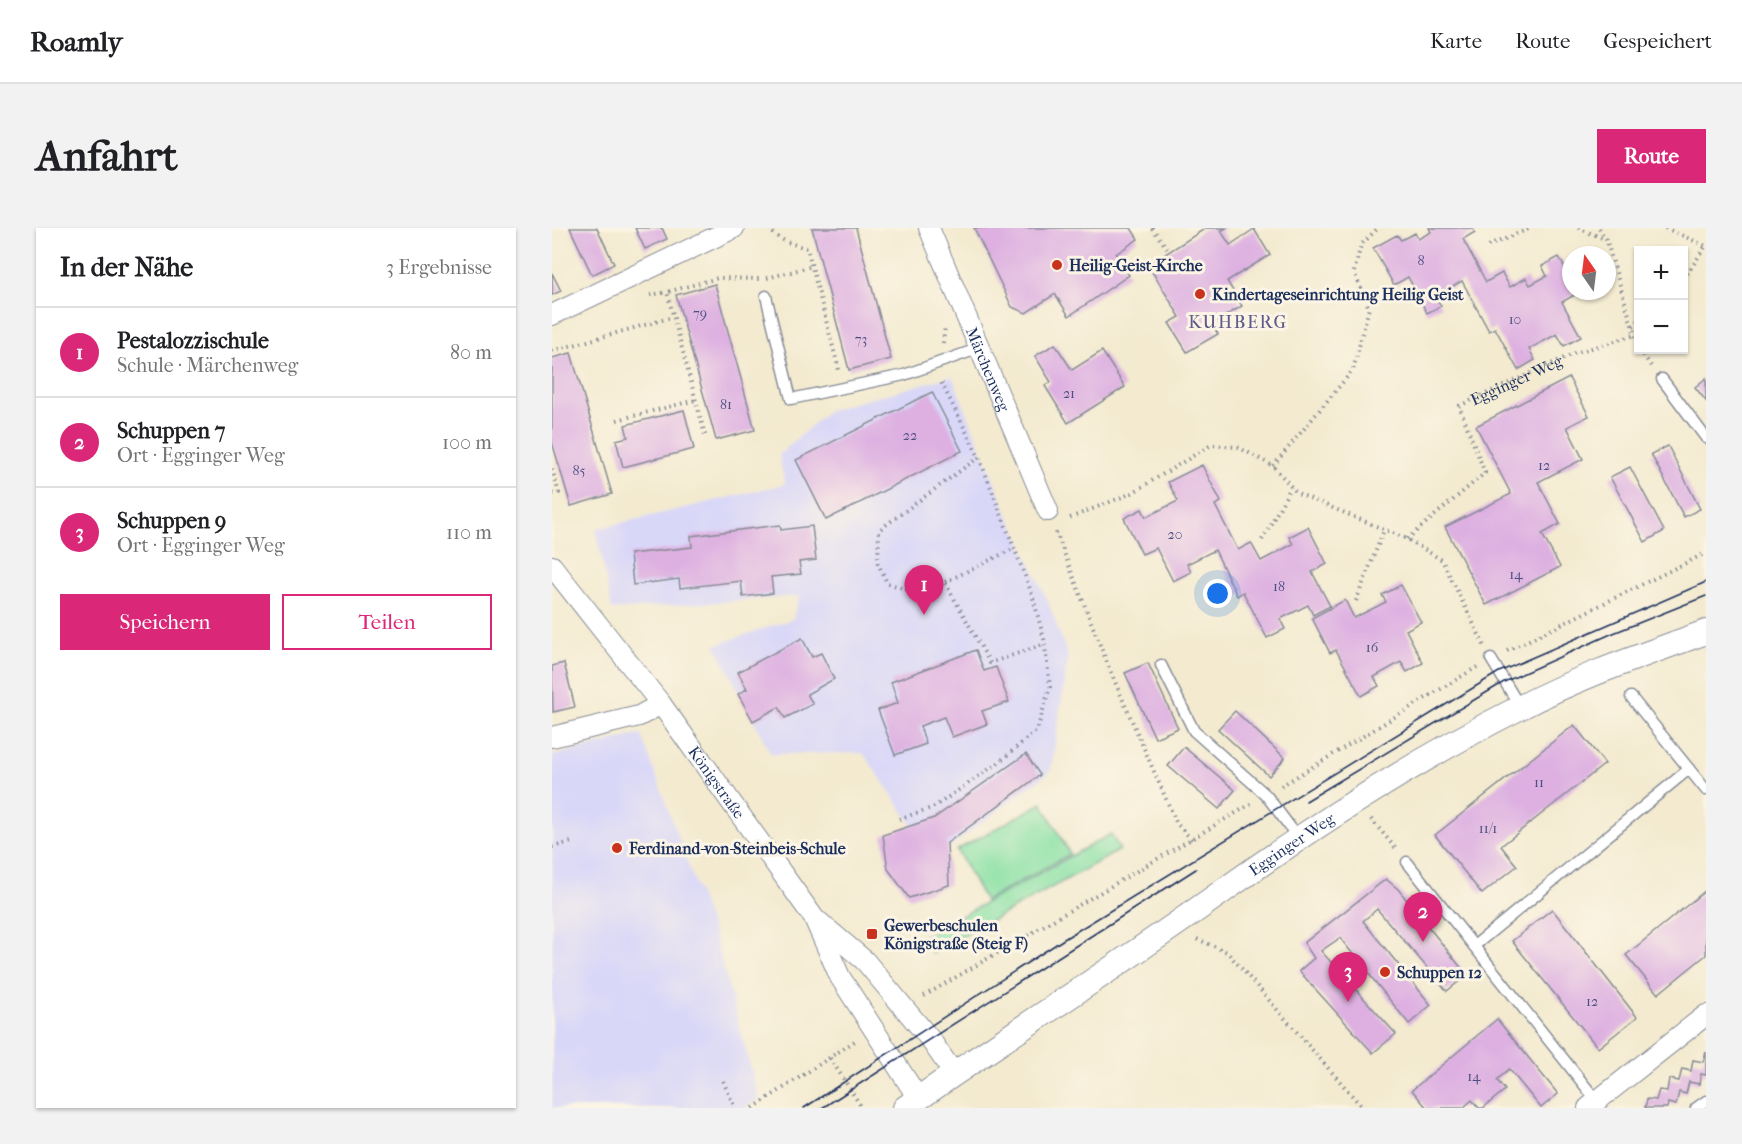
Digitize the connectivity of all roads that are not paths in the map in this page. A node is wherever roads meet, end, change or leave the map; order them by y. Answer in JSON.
{"nodes":[{"id":1,"x":734,"y":228,"type":"edge"},
{"id":2,"x":929,"y":228,"type":"edge"},
{"id":3,"x":766,"y":296,"type":"dead end"},
{"id":4,"x":552,"y":315,"type":"edge"},
{"id":5,"x":980,"y":348,"type":"junction"},
{"id":6,"x":1662,"y":379,"type":"dead end"},
{"id":7,"x":1706,"y":438,"type":"edge"},
{"id":8,"x":1048,"y":511,"type":"road end"},
{"id":9,"x":552,"y":566,"type":"edge"},
{"id":10,"x":1706,"y":632,"type":"edge"},
{"id":11,"x":1491,"y":659,"type":"road end"},
{"id":12,"x":1161,"y":665,"type":"dead end"},
{"id":13,"x":1631,"y":697,"type":"dead end"},
{"id":14,"x":661,"y":704,"type":"junction"},
{"id":15,"x":1520,"y":707,"type":"junction"},
{"id":16,"x":552,"y":737,"type":"edge"},
{"id":17,"x":1689,"y":769,"type":"junction"},
{"id":18,"x":1706,"y":790,"type":"edge"},
{"id":19,"x":1299,"y":840,"type":"junction"},
{"id":20,"x":1407,"y":861,"type":"road end"},
{"id":21,"x":814,"y":918,"type":"junction"},
{"id":22,"x":1474,"y":946,"type":"junction"},
{"id":23,"x":1706,"y":1016,"type":"edge"},
{"id":24,"x":954,"y":1074,"type":"junction"},
{"id":25,"x":1706,"y":1101,"type":"edge"},
{"id":26,"x":912,"y":1103,"type":"edge"},
{"id":27,"x":1592,"y":1104,"type":"edge"},
{"id":28,"x":1696,"y":1108,"type":"edge"}],
"edges":[{"from":1,"to":4,"type":"street"},
{"from":2,"to":5,"type":"street","name":"Märchenweg"},
{"from":3,"to":5,"type":"lane"},
{"from":5,"to":8,"type":"street","name":"Märchenweg"},
{"from":6,"to":7,"type":"lane"},
{"from":9,"to":14,"type":"street","name":"Königstraße"},
{"from":10,"to":15,"type":"street","name":"Egginger Weg"},
{"from":11,"to":15,"type":"lane"},
{"from":12,"to":19,"type":"lane"},
{"from":13,"to":17,"type":"lane"},
{"from":14,"to":16,"type":"street"},
{"from":14,"to":21,"type":"street","name":"Königstraße"},
{"from":15,"to":19,"type":"street","name":"Egginger Weg"},
{"from":17,"to":18,"type":"lane"},
{"from":17,"to":22,"type":"lane"},
{"from":19,"to":24,"type":"street","name":"Egginger Weg"},
{"from":20,"to":22,"type":"lane"},
{"from":21,"to":24,"type":"street","name":"Königstraße"},
{"from":21,"to":26,"type":"street","name":"Königstraße"},
{"from":22,"to":27,"type":"lane"},
{"from":23,"to":27,"type":"street"},
{"from":24,"to":26,"type":"street","name":"Egginger Weg"},
{"from":25,"to":28,"type":"lane"}]}
